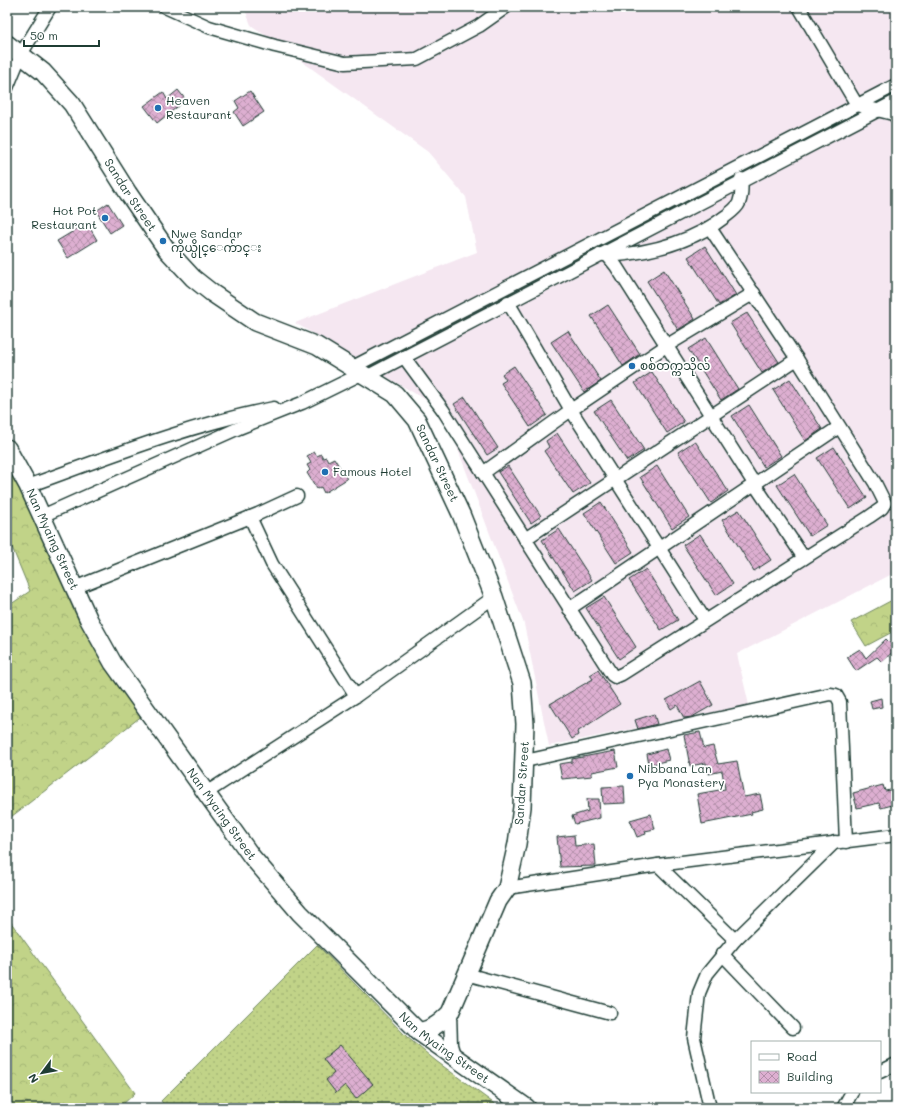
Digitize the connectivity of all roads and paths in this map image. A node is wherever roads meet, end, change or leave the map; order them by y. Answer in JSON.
{"nodes":[{"id":1,"x":50,"y":7,"type":"edge"},
{"id":2,"x":165,"y":7,"type":"edge"},
{"id":3,"x":506,"y":7,"type":"edge"},
{"id":4,"x":799,"y":7,"type":"edge"},
{"id":5,"x":14,"y":49,"type":"edge"},
{"id":6,"x":896,"y":85,"type":"edge"},
{"id":7,"x":7,"y":88,"type":"edge"},
{"id":8,"x":896,"y":101,"type":"edge"},
{"id":9,"x":857,"y":106,"type":"junction"},
{"id":10,"x":877,"y":110,"type":"junction"},
{"id":11,"x":895,"y":115,"type":"edge"},
{"id":12,"x":741,"y":180,"type":"junction"},
{"id":13,"x":710,"y":228,"type":"junction"},
{"id":14,"x":605,"y":255,"type":"junction"},
{"id":15,"x":754,"y":293,"type":"junction"},
{"id":16,"x":508,"y":302,"type":"junction"},
{"id":17,"x":666,"y":346,"type":"junction"},
{"id":18,"x":404,"y":357,"type":"junction"},
{"id":19,"x":797,"y":359,"type":"junction"},
{"id":20,"x":359,"y":373,"type":"junction"},
{"id":21,"x":302,"y":403,"type":"junction"},
{"id":22,"x":571,"y":410,"type":"junction"},
{"id":23,"x":710,"y":416,"type":"junction"},
{"id":24,"x":838,"y":427,"type":"junction"},
{"id":25,"x":7,"y":448,"type":"edge"},
{"id":26,"x":483,"y":473,"type":"junction"},
{"id":27,"x":615,"y":480,"type":"junction"},
{"id":28,"x":755,"y":485,"type":"junction"},
{"id":29,"x":28,"y":486,"type":"junction"},
{"id":30,"x":297,"y":496,"type":"dead end"},
{"id":31,"x":42,"y":516,"type":"junction"},
{"id":32,"x":250,"y":517,"type":"junction"},
{"id":33,"x":525,"y":539,"type":"junction"},
{"id":34,"x":659,"y":546,"type":"junction"},
{"id":35,"x":804,"y":558,"type":"junction"},
{"id":36,"x":74,"y":588,"type":"junction"},
{"id":37,"x":494,"y":597,"type":"junction"},
{"id":38,"x":569,"y":609,"type":"junction"},
{"id":39,"x":705,"y":620,"type":"junction"},
{"id":40,"x":356,"y":696,"type":"junction"},
{"id":41,"x":525,"y":762,"type":"junction"},
{"id":42,"x":206,"y":793,"type":"junction"},
{"id":43,"x":896,"y":835,"type":"edge"},
{"id":44,"x":840,"y":842,"type":"junction"},
{"id":45,"x":658,"y":865,"type":"junction"},
{"id":46,"x":507,"y":888,"type":"junction"},
{"id":47,"x":734,"y":940,"type":"junction"},
{"id":48,"x":722,"y":954,"type":"junction"},
{"id":49,"x":466,"y":974,"type":"junction"},
{"id":50,"x":450,"y":1013,"type":"junction"},
{"id":51,"x":610,"y":1013,"type":"dead end"},
{"id":52,"x":793,"y":1028,"type":"dead end"},
{"id":53,"x":420,"y":1032,"type":"junction"},
{"id":54,"x":454,"y":1055,"type":"junction"},
{"id":55,"x":896,"y":1064,"type":"edge"},
{"id":56,"x":881,"y":1072,"type":"edge"},
{"id":57,"x":851,"y":1093,"type":"edge"},
{"id":58,"x":527,"y":1108,"type":"edge"},
{"id":59,"x":710,"y":1108,"type":"edge"},
{"id":60,"x":843,"y":1108,"type":"edge"}],
"edges":[{"from":1,"to":5,"type":"street"},
{"from":2,"to":3,"type":"street"},
{"from":4,"to":9,"type":"street"},
{"from":5,"to":7,"type":"street"},
{"from":5,"to":20,"type":"street","name":"Sandar Street"},
{"from":6,"to":9,"type":"street"},
{"from":8,"to":10,"type":"street"},
{"from":9,"to":10,"type":"street"},
{"from":9,"to":20,"type":"street"},
{"from":10,"to":11,"type":"street"},
{"from":10,"to":12,"type":"street"},
{"from":12,"to":13,"type":"street"},
{"from":12,"to":14,"type":"street"},
{"from":13,"to":14,"type":"street"},
{"from":13,"to":15,"type":"street"},
{"from":14,"to":16,"type":"street"},
{"from":14,"to":17,"type":"street"},
{"from":15,"to":17,"type":"street"},
{"from":15,"to":19,"type":"street"},
{"from":16,"to":18,"type":"street"},
{"from":16,"to":22,"type":"street"},
{"from":17,"to":22,"type":"street"},
{"from":17,"to":23,"type":"street"},
{"from":18,"to":20,"type":"street"},
{"from":18,"to":26,"type":"street"},
{"from":19,"to":23,"type":"street"},
{"from":19,"to":24,"type":"street"},
{"from":20,"to":21,"type":"street"},
{"from":20,"to":37,"type":"street","name":"Sandar Street"},
{"from":21,"to":29,"type":"street"},
{"from":21,"to":31,"type":"street"},
{"from":22,"to":26,"type":"street"},
{"from":22,"to":27,"type":"street"},
{"from":23,"to":27,"type":"street"},
{"from":23,"to":28,"type":"street"},
{"from":24,"to":28,"type":"street"},
{"from":24,"to":35,"type":"street"},
{"from":25,"to":29,"type":"street","name":"Nan Myaing Street"},
{"from":26,"to":33,"type":"street"},
{"from":27,"to":33,"type":"street"},
{"from":27,"to":34,"type":"street"},
{"from":28,"to":34,"type":"street"},
{"from":28,"to":35,"type":"street"},
{"from":29,"to":31,"type":"street","name":"Nan Myaing Street"},
{"from":30,"to":32,"type":"street"},
{"from":31,"to":36,"type":"street","name":"Nan Myaing Street"},
{"from":32,"to":36,"type":"street"},
{"from":32,"to":40,"type":"street"},
{"from":33,"to":38,"type":"street"},
{"from":34,"to":38,"type":"street"},
{"from":34,"to":39,"type":"street"},
{"from":35,"to":39,"type":"street"},
{"from":36,"to":42,"type":"street","name":"Nan Myaing Street"},
{"from":37,"to":40,"type":"street"},
{"from":37,"to":41,"type":"street","name":"Sandar Street"},
{"from":38,"to":39,"type":"street"},
{"from":40,"to":42,"type":"street"},
{"from":41,"to":44,"type":"street"},
{"from":41,"to":46,"type":"street","name":"Sandar Street"},
{"from":42,"to":53,"type":"street","name":"Nan Myaing Street"},
{"from":43,"to":44,"type":"street"},
{"from":44,"to":45,"type":"street"},
{"from":44,"to":47,"type":"street"},
{"from":45,"to":46,"type":"street"},
{"from":45,"to":47,"type":"street"},
{"from":46,"to":49,"type":"street","name":"Sandar Street"},
{"from":47,"to":48,"type":"street"},
{"from":48,"to":52,"type":"street"},
{"from":48,"to":59,"type":"street"},
{"from":49,"to":50,"type":"street","name":"Sandar Street"},
{"from":49,"to":51,"type":"street"},
{"from":50,"to":53,"type":"street","name":"Sandar Street"},
{"from":50,"to":54,"type":"street"},
{"from":53,"to":54,"type":"street","name":"Nan Myaing Street"},
{"from":54,"to":58,"type":"street","name":"Nan Myaing Street"},
{"from":55,"to":56,"type":"street"},
{"from":57,"to":60,"type":"street"}]}
